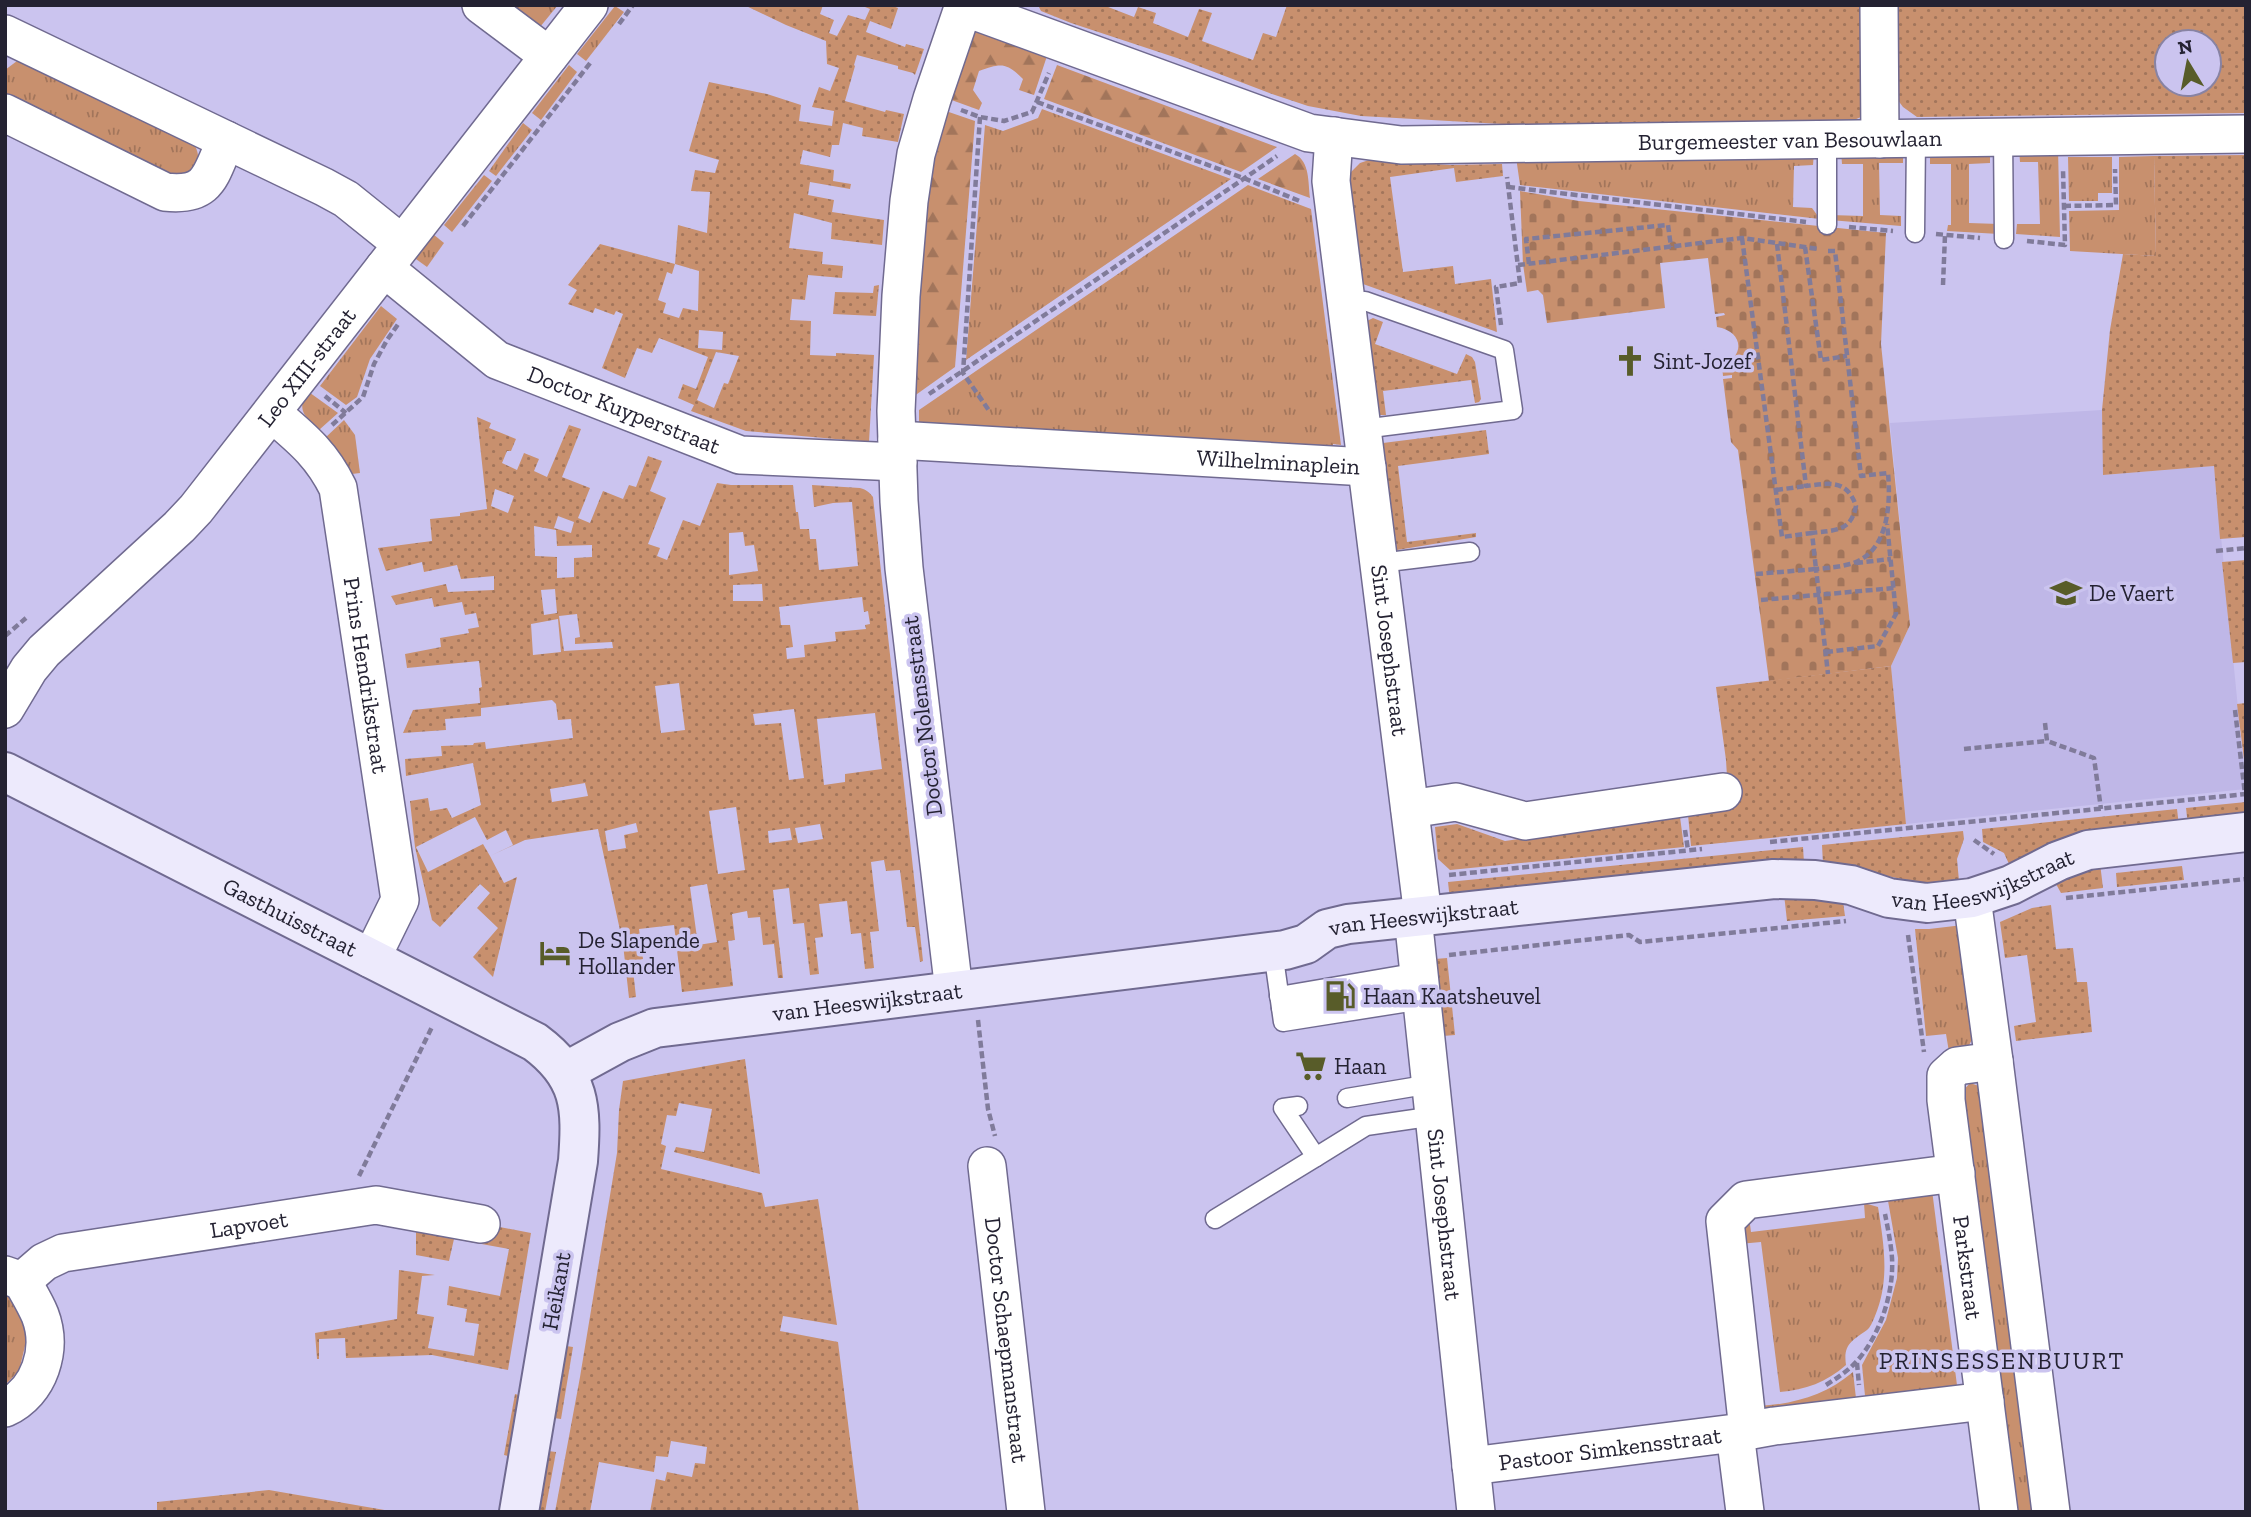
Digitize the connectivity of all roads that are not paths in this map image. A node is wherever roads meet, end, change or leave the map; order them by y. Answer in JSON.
{"nodes":[{"id":1,"x":481,"y":5,"type":"edge"},
{"id":2,"x":589,"y":5,"type":"edge"},
{"id":3,"x":1879,"y":5,"type":"edge"},
{"id":4,"x":964,"y":6,"type":"edge"},
{"id":5,"x":5,"y":35,"type":"edge"},
{"id":6,"x":549,"y":56,"type":"junction"},
{"id":7,"x":5,"y":113,"type":"edge"},
{"id":8,"x":1321,"y":134,"type":"junction"},
{"id":9,"x":2246,"y":134,"type":"edge"},
{"id":10,"x":2003,"y":136,"type":"junction"},
{"id":11,"x":1827,"y":139,"type":"junction"},
{"id":12,"x":1898,"y":139,"type":"junction"},
{"id":13,"x":226,"y":140,"type":"junction"},
{"id":14,"x":1827,"y":225,"type":"dead end"},
{"id":15,"x":1915,"y":233,"type":"dead end"},
{"id":16,"x":2004,"y":239,"type":"dead end"},
{"id":17,"x":399,"y":267,"type":"junction"},
{"id":18,"x":1346,"y":302,"type":"junction"},
{"id":19,"x":272,"y":413,"type":"junction"},
{"id":20,"x":1363,"y":429,"type":"junction"},
{"id":21,"x":897,"y":439,"type":"junction"},
{"id":22,"x":1367,"y":467,"type":"junction"},
{"id":23,"x":1470,"y":551,"type":"dead end"},
{"id":24,"x":1380,"y":563,"type":"junction"},
{"id":25,"x":5,"y":709,"type":"edge"},
{"id":26,"x":5,"y":772,"type":"edge"},
{"id":27,"x":1723,"y":792,"type":"dead end"},
{"id":28,"x":1410,"y":809,"type":"junction"},
{"id":29,"x":2246,"y":832,"type":"edge"},
{"id":30,"x":1972,"y":898,"type":"junction"},
{"id":31,"x":1418,"y":917,"type":"junction"},
{"id":32,"x":1273,"y":951,"type":"junction"},
{"id":33,"x":371,"y":958,"type":"junction"},
{"id":34,"x":1420,"y":979,"type":"junction"},
{"id":35,"x":964,"y":990,"type":"junction"},
{"id":36,"x":1280,"y":1002,"type":"junction"},
{"id":37,"x":1994,"y":1061,"type":"junction"},
{"id":38,"x":567,"y":1071,"type":"junction"},
{"id":39,"x":1354,"y":1097,"type":"dead end"},
{"id":40,"x":1433,"y":1100,"type":"junction"},
{"id":41,"x":1290,"y":1107,"type":"dead end"},
{"id":42,"x":1316,"y":1157,"type":"junction"},
{"id":43,"x":987,"y":1167,"type":"road end"},
{"id":44,"x":1956,"y":1173,"type":"junction"},
{"id":45,"x":1215,"y":1219,"type":"dead end"},
{"id":46,"x":481,"y":1224,"type":"dead end"},
{"id":47,"x":14,"y":1278,"type":"edge"},
{"id":48,"x":1985,"y":1401,"type":"junction"},
{"id":49,"x":5,"y":1408,"type":"edge"},
{"id":50,"x":1741,"y":1431,"type":"junction"},
{"id":51,"x":1471,"y":1466,"type":"junction"},
{"id":52,"x":519,"y":1512,"type":"edge"},
{"id":53,"x":1026,"y":1512,"type":"edge"},
{"id":54,"x":1476,"y":1512,"type":"edge"},
{"id":55,"x":1745,"y":1512,"type":"edge"},
{"id":56,"x":1999,"y":1512,"type":"edge"},
{"id":57,"x":2051,"y":1512,"type":"edge"}],
"edges":[{"from":1,"to":6,"type":"street"},
{"from":2,"to":6,"type":"street","name":"Leo XIII-straat"},
{"from":3,"to":12,"type":"street"},
{"from":4,"to":8,"type":"street"},
{"from":4,"to":21,"type":"street"},
{"from":5,"to":13,"type":"street","name":"Doctor Kuyperstraat"},
{"from":6,"to":17,"type":"street","name":"Leo XIII-straat"},
{"from":7,"to":13,"type":"street"},
{"from":8,"to":11,"type":"street","name":"Burgemeester van Besouwlaan"},
{"from":8,"to":18,"type":"street","name":"Wilhelminaplein"},
{"from":9,"to":10,"type":"street","name":"Burgemeester van Besouwlaan"},
{"from":10,"to":12,"type":"street","name":"Burgemeester van Besouwlaan"},
{"from":10,"to":16,"type":"lane"},
{"from":11,"to":12,"type":"street","name":"Burgemeester van Besouwlaan"},
{"from":11,"to":14,"type":"lane"},
{"from":12,"to":15,"type":"lane"},
{"from":13,"to":17,"type":"street","name":"Doctor Kuyperstraat"},
{"from":17,"to":19,"type":"street","name":"Leo XIII-straat"},
{"from":17,"to":21,"type":"street","name":"Doctor Kuyperstraat"},
{"from":18,"to":20,"type":"street","name":"Wilhelminaplein"},
{"from":18,"to":20,"type":"lane"},
{"from":19,"to":25,"type":"street","name":"Leo XIII-straat"},
{"from":19,"to":33,"type":"street","name":"Prins Hendrikstraat"},
{"from":20,"to":22,"type":"street","name":"Wilhelminaplein"},
{"from":21,"to":22,"type":"street","name":"Wilhelminaplein"},
{"from":21,"to":35,"type":"street","name":"Doctor Nolensstraat"},
{"from":22,"to":24,"type":"street","name":"Sint Josephstraat"},
{"from":23,"to":24,"type":"lane"},
{"from":24,"to":28,"type":"street","name":"Sint Josephstraat"},
{"from":26,"to":33,"type":"street","name":"Gasthuisstraat"},
{"from":27,"to":28,"type":"street"},
{"from":28,"to":31,"type":"street","name":"Sint Josephstraat"},
{"from":29,"to":30,"type":"street","name":"van Heeswijkstraat"},
{"from":30,"to":31,"type":"street","name":"van Heeswijkstraat"},
{"from":30,"to":37,"type":"street"},
{"from":31,"to":32,"type":"street","name":"van Heeswijkstraat"},
{"from":31,"to":34,"type":"street","name":"Sint Josephstraat"},
{"from":32,"to":35,"type":"street","name":"van Heeswijkstraat"},
{"from":32,"to":36,"type":"lane"},
{"from":33,"to":38,"type":"street","name":"Gasthuisstraat"},
{"from":34,"to":36,"type":"lane"},
{"from":34,"to":36,"type":"lane"},
{"from":34,"to":40,"type":"street","name":"Sint Josephstraat"},
{"from":35,"to":38,"type":"street","name":"van Heeswijkstraat"},
{"from":37,"to":44,"type":"street","name":"Parkstraat"},
{"from":37,"to":57,"type":"street"},
{"from":38,"to":52,"type":"street","name":"Heikant"},
{"from":39,"to":40,"type":"lane"},
{"from":40,"to":42,"type":"lane"},
{"from":40,"to":51,"type":"street","name":"Sint Josephstraat"},
{"from":41,"to":42,"type":"lane"},
{"from":42,"to":45,"type":"lane"},
{"from":43,"to":53,"type":"street","name":"Doctor Schaepmanstraat"},
{"from":44,"to":48,"type":"street","name":"Parkstraat"},
{"from":44,"to":50,"type":"street","name":"Pastoor Simkensstraat"},
{"from":46,"to":47,"type":"street","name":"Lapvoet"},
{"from":47,"to":49,"type":"street","name":"Lapvoet"},
{"from":48,"to":50,"type":"street","name":"Pastoor Simkensstraat"},
{"from":48,"to":56,"type":"street","name":"Parkstraat"},
{"from":50,"to":51,"type":"street","name":"Pastoor Simkensstraat"},
{"from":50,"to":55,"type":"street"},
{"from":51,"to":54,"type":"street","name":"Sint Josephstraat"}]}
